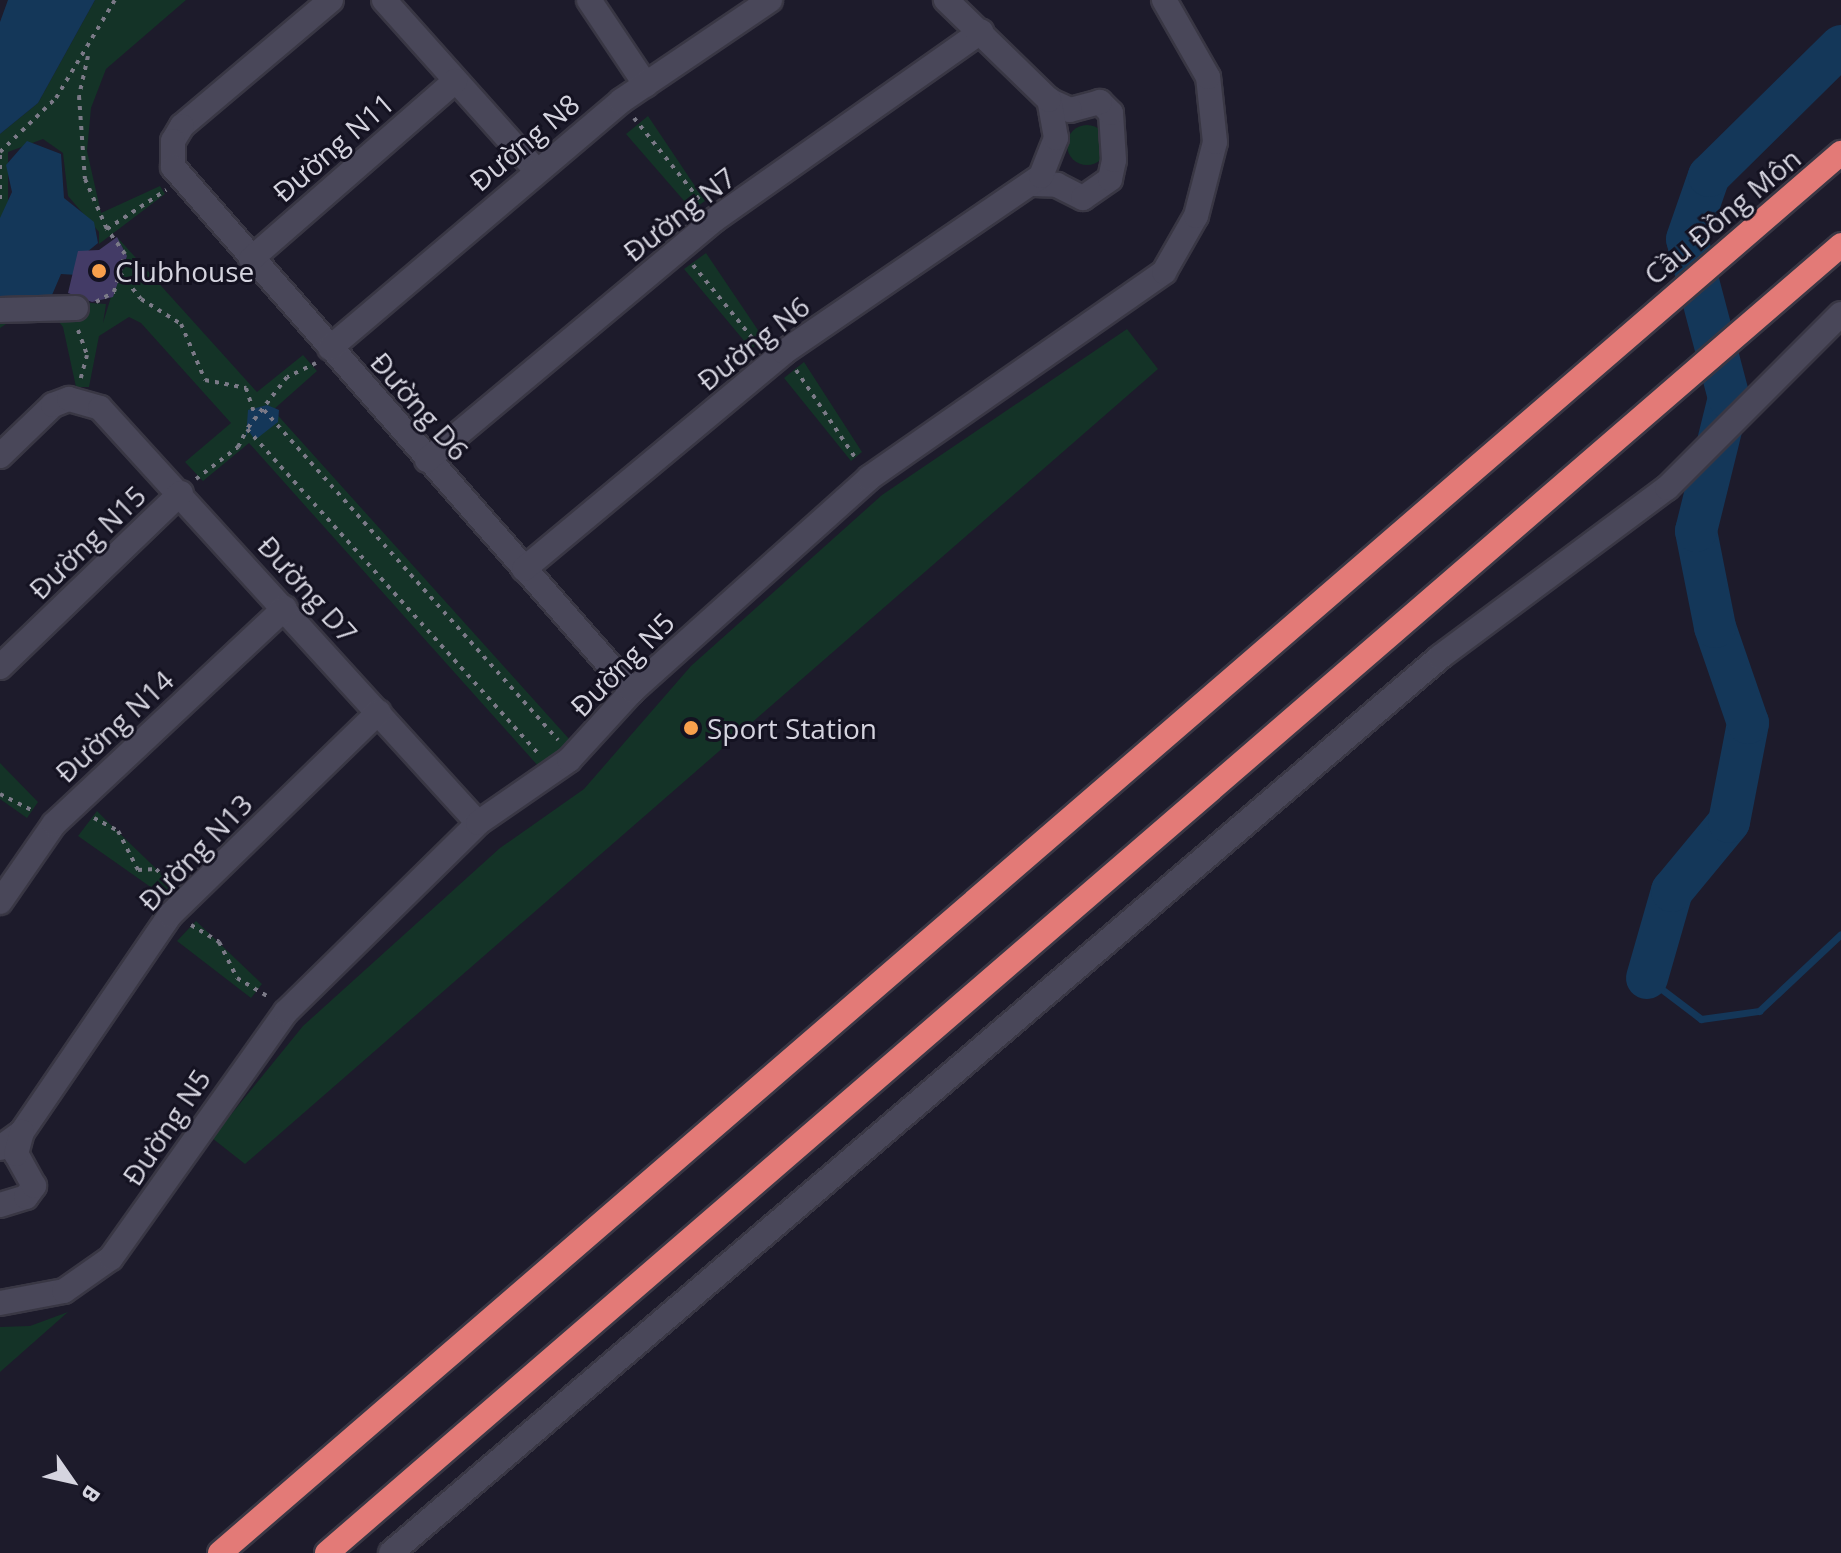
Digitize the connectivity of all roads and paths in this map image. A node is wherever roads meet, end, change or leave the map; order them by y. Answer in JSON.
{"nodes":[{"id":1,"x":115,"y":0,"type":"edge"},
{"id":2,"x":331,"y":0,"type":"edge"},
{"id":3,"x":384,"y":0,"type":"edge"},
{"id":4,"x":589,"y":0,"type":"edge"},
{"id":5,"x":770,"y":0,"type":"edge"},
{"id":6,"x":946,"y":0,"type":"edge"},
{"id":7,"x":1164,"y":0,"type":"edge"},
{"id":8,"x":981,"y":32,"type":"junction"},
{"id":9,"x":88,"y":54,"type":"junction"},
{"id":10,"x":455,"y":81,"type":"junction"},
{"id":11,"x":646,"y":85,"type":"junction"},
{"id":12,"x":1049,"y":100,"type":"junction"},
{"id":13,"x":621,"y":101,"type":"junction"},
{"id":14,"x":1841,"y":153,"type":"edge"},
{"id":15,"x":0,"y":154,"type":"edge"},
{"id":16,"x":175,"y":167,"type":"junction"},
{"id":17,"x":535,"y":169,"type":"junction"},
{"id":18,"x":1033,"y":184,"type":"junction"},
{"id":19,"x":0,"y":200,"type":"edge"},
{"id":20,"x":714,"y":220,"type":"junction"},
{"id":21,"x":107,"y":229,"type":"junction"},
{"id":22,"x":1841,"y":245,"type":"edge"},
{"id":23,"x":680,"y":248,"type":"junction"},
{"id":24,"x":251,"y":259,"type":"junction"},
{"id":25,"x":120,"y":273,"type":"junction"},
{"id":26,"x":76,"y":308,"type":"junction"},
{"id":27,"x":0,"y":310,"type":"edge"},
{"id":28,"x":1841,"y":314,"type":"edge"},
{"id":29,"x":330,"y":348,"type":"junction"},
{"id":30,"x":778,"y":357,"type":"junction"},
{"id":31,"x":88,"y":400,"type":"junction"},
{"id":32,"x":264,"y":410,"type":"junction"},
{"id":33,"x":256,"y":418,"type":"junction"},
{"id":34,"x":247,"y":429,"type":"junction"},
{"id":35,"x":0,"y":456,"type":"edge"},
{"id":36,"x":427,"y":460,"type":"junction"},
{"id":37,"x":869,"y":478,"type":"junction"},
{"id":38,"x":181,"y":493,"type":"junction"},
{"id":39,"x":524,"y":569,"type":"junction"},
{"id":40,"x":285,"y":608,"type":"junction"},
{"id":41,"x":0,"y":667,"type":"edge"},
{"id":42,"x":632,"y":691,"type":"junction"},
{"id":43,"x":379,"y":712,"type":"junction"},
{"id":44,"x":564,"y":764,"type":"junction"},
{"id":45,"x":0,"y":794,"type":"edge"},
{"id":46,"x":62,"y":816,"type":"junction"},
{"id":47,"x":478,"y":823,"type":"junction"},
{"id":48,"x":0,"y":902,"type":"edge"},
{"id":49,"x":178,"y":907,"type":"junction"},
{"id":50,"x":286,"y":1012,"type":"junction"},
{"id":51,"x":22,"y":1132,"type":"junction"},
{"id":52,"x":0,"y":1148,"type":"edge"},
{"id":53,"x":0,"y":1205,"type":"edge"},
{"id":54,"x":0,"y":1303,"type":"edge"},
{"id":55,"x":220,"y":1553,"type":"edge"},
{"id":56,"x":327,"y":1553,"type":"edge"},
{"id":57,"x":391,"y":1553,"type":"edge"}],
"edges":[{"from":1,"to":9,"type":"path"},
{"from":2,"to":16,"type":"street"},
{"from":3,"to":10,"type":"street"},
{"from":4,"to":11,"type":"street"},
{"from":5,"to":11,"type":"street","name":"Đường N8"},
{"from":6,"to":8,"type":"street"},
{"from":7,"to":37,"type":"street","name":"Đường N5"},
{"from":8,"to":12,"type":"street"},
{"from":8,"to":20,"type":"street","name":"Đường N7"},
{"from":9,"to":15,"type":"path"},
{"from":9,"to":21,"type":"path"},
{"from":10,"to":17,"type":"street"},
{"from":10,"to":24,"type":"street","name":"Đường N11"},
{"from":11,"to":13,"type":"street","name":"Đường N8"},
{"from":12,"to":18,"type":"street","name":"Đường N6"},
{"from":12,"to":18,"type":"street"},
{"from":13,"to":17,"type":"street","name":"Đường N8"},
{"from":13,"to":20,"type":"path"},
{"from":14,"to":55,"type":"highway","name":"Cầu Đồng Môn"},
{"from":15,"to":19,"type":"path"},
{"from":16,"to":21,"type":"path"},
{"from":16,"to":24,"type":"street","name":"Đường D6"},
{"from":17,"to":29,"type":"street","name":"Đường N8"},
{"from":18,"to":30,"type":"street","name":"Đường N6"},
{"from":20,"to":23,"type":"street","name":"Đường N7"},
{"from":21,"to":25,"type":"path"},
{"from":22,"to":56,"type":"highway"},
{"from":23,"to":30,"type":"path"},
{"from":23,"to":36,"type":"street","name":"Đường N7"},
{"from":24,"to":29,"type":"street","name":"Đường D6"},
{"from":25,"to":26,"type":"path"},
{"from":25,"to":33,"type":"path"},
{"from":26,"to":27,"type":"street"},
{"from":26,"to":31,"type":"path"},
{"from":28,"to":57,"type":"street"},
{"from":29,"to":32,"type":"path"},
{"from":29,"to":36,"type":"street","name":"Đường D6"},
{"from":30,"to":37,"type":"path"},
{"from":30,"to":39,"type":"street","name":"Đường N6"},
{"from":31,"to":35,"type":"street"},
{"from":31,"to":38,"type":"street","name":"Đường D7"},
{"from":32,"to":33,"type":"path"},
{"from":32,"to":44,"type":"path"},
{"from":33,"to":34,"type":"path"},
{"from":34,"to":38,"type":"path"},
{"from":34,"to":44,"type":"path"},
{"from":36,"to":39,"type":"street","name":"Đường D6"},
{"from":37,"to":42,"type":"street","name":"Đường N5"},
{"from":38,"to":40,"type":"street","name":"Đường D7"},
{"from":38,"to":41,"type":"street","name":"Đường N15"},
{"from":39,"to":42,"type":"street","name":"Đường D6"},
{"from":40,"to":43,"type":"street","name":"Đường D7"},
{"from":40,"to":46,"type":"street","name":"Đường N14"},
{"from":42,"to":44,"type":"street","name":"Đường N5"},
{"from":43,"to":47,"type":"street","name":"Đường D7"},
{"from":43,"to":49,"type":"street","name":"Đường N13"},
{"from":44,"to":47,"type":"street","name":"Đường N5"},
{"from":45,"to":46,"type":"path"},
{"from":46,"to":48,"type":"street","name":"Đường N14"},
{"from":46,"to":49,"type":"path"},
{"from":47,"to":50,"type":"street","name":"Đường N5"},
{"from":49,"to":50,"type":"path"},
{"from":49,"to":51,"type":"street","name":"Đường N13"},
{"from":50,"to":54,"type":"street","name":"Đường N5"},
{"from":51,"to":52,"type":"street","name":"Đường N13"},
{"from":51,"to":53,"type":"street"}]}
